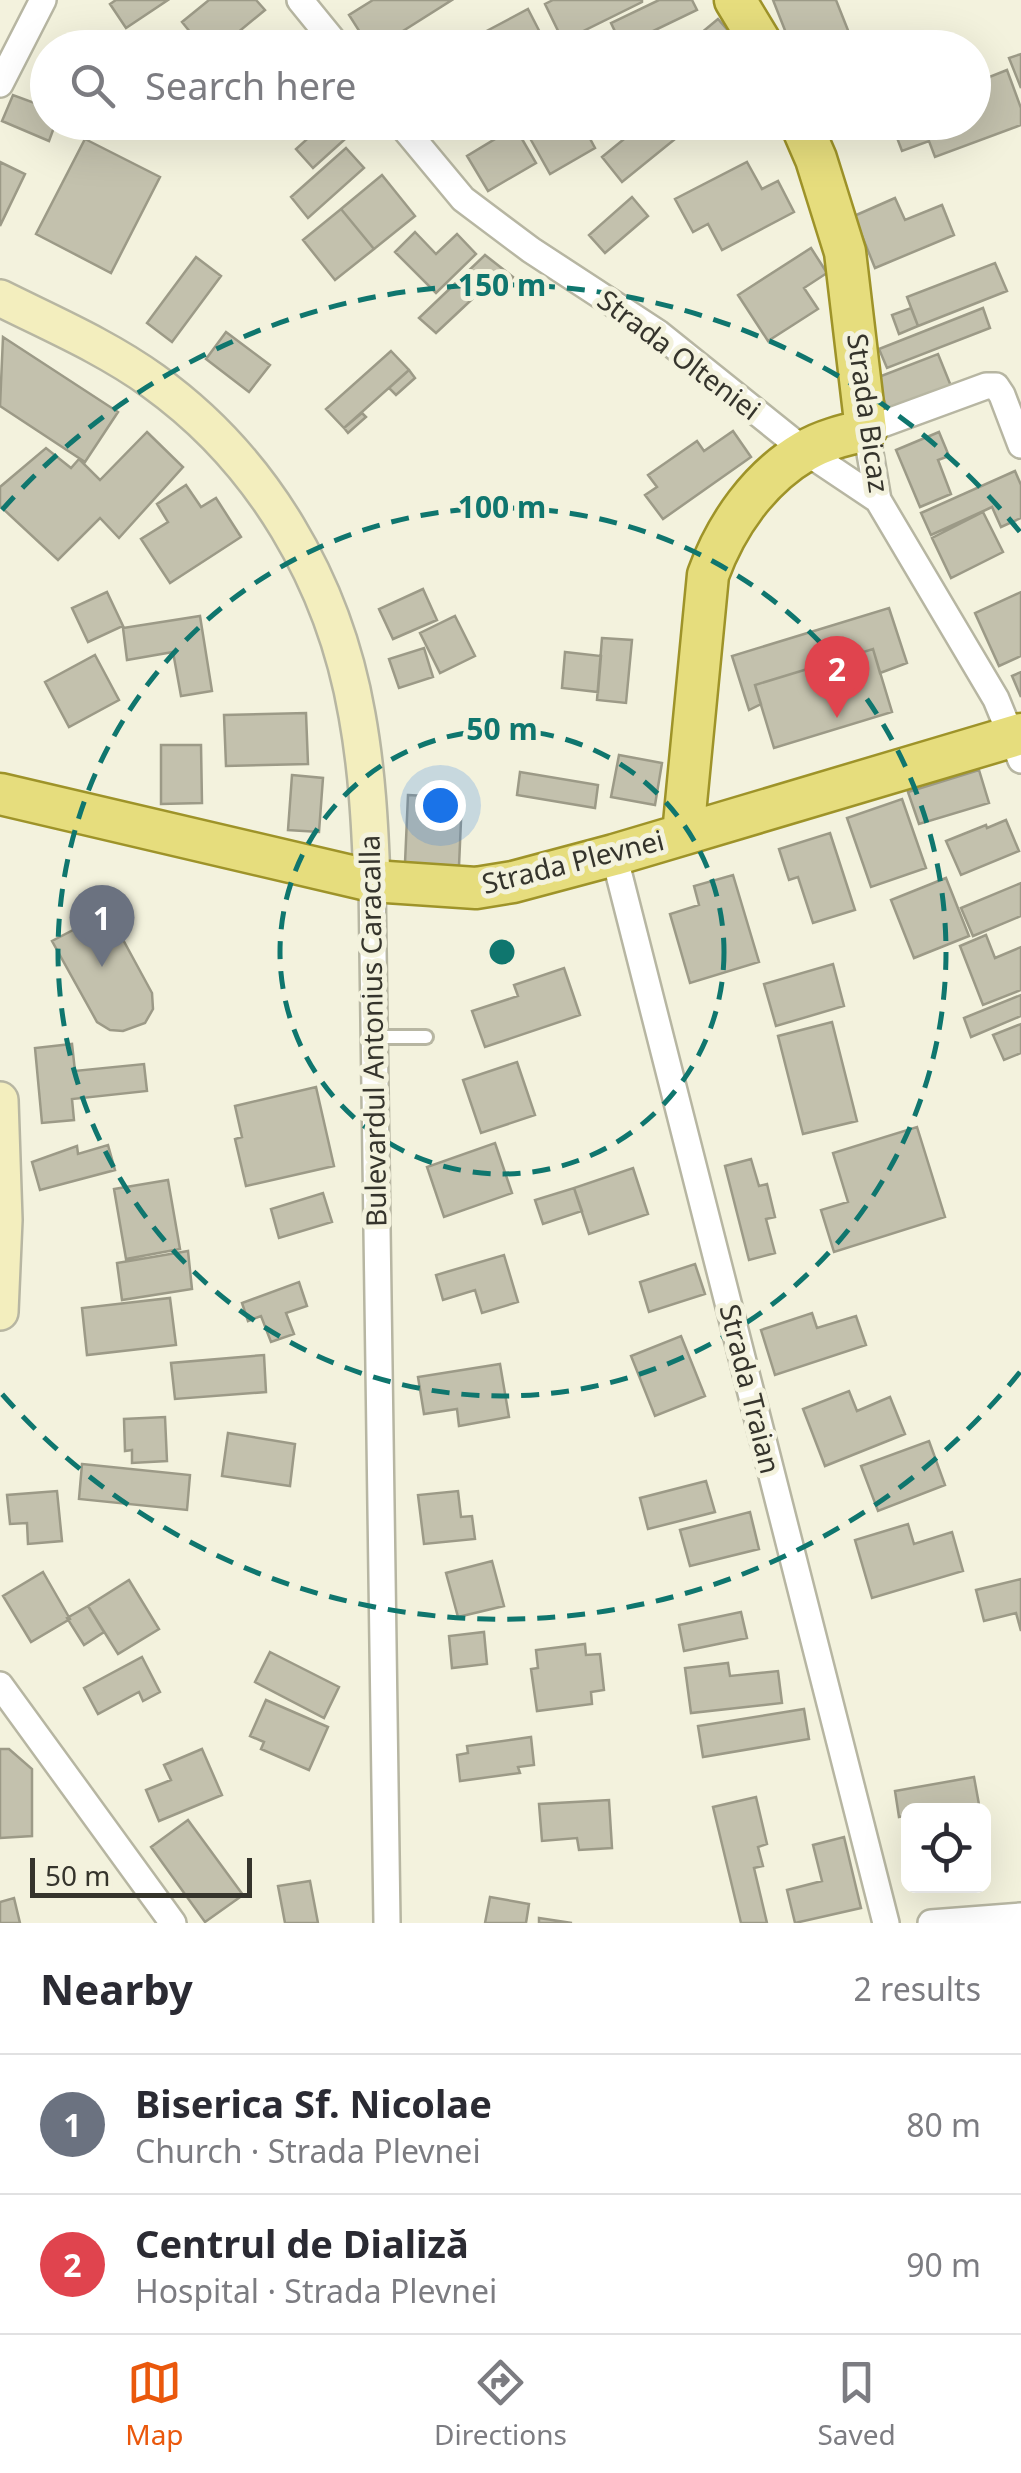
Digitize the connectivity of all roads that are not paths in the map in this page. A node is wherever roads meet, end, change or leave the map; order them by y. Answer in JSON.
{"nodes":[{"id":1,"x":42,"y":0,"type":"edge"},
{"id":2,"x":300,"y":0,"type":"edge"},
{"id":3,"x":735,"y":0,"type":"edge"},
{"id":4,"x":324,"y":30,"type":"edge"},
{"id":5,"x":753,"y":30,"type":"edge"},
{"id":6,"x":0,"y":84,"type":"edge"},
{"id":7,"x":414,"y":140,"type":"edge"},
{"id":8,"x":808,"y":140,"type":"edge"},
{"id":9,"x":0,"y":298,"type":"edge"},
{"id":10,"x":866,"y":430,"type":"junction"},
{"id":11,"x":1021,"y":445,"type":"edge"},
{"id":12,"x":804,"y":451,"type":"junction"},
{"id":13,"x":878,"y":500,"type":"junction"},
{"id":14,"x":1018,"y":744,"type":"edge"},
{"id":15,"x":0,"y":794,"type":"edge"},
{"id":16,"x":683,"y":834,"type":"junction"},
{"id":17,"x":614,"y":855,"type":"junction"},
{"id":18,"x":372,"y":881,"type":"junction"},
{"id":19,"x":426,"y":1037,"type":"dead end"},
{"id":20,"x":374,"y":1038,"type":"junction"},
{"id":21,"x":0,"y":1100,"type":"edge"},
{"id":22,"x":0,"y":1312,"type":"edge"},
{"id":23,"x":0,"y":1685,"type":"edge"},
{"id":24,"x":1021,"y":1916,"type":"edge"},
{"id":25,"x":173,"y":1923,"type":"edge"},
{"id":26,"x":387,"y":1923,"type":"edge"},
{"id":27,"x":886,"y":1923,"type":"edge"},
{"id":28,"x":930,"y":1923,"type":"edge"}],
"edges":[{"from":1,"to":6,"type":"street"},
{"from":2,"to":4,"type":"street"},
{"from":3,"to":5,"type":"main road"},
{"from":7,"to":12,"type":"street","name":"Strada Olteniei"},
{"from":8,"to":10,"type":"main road","name":"Strada Bicaz"},
{"from":9,"to":18,"type":"main road","name":"Bulevardul Antonius Caracalla"},
{"from":10,"to":11,"type":"street"},
{"from":10,"to":12,"type":"main road"},
{"from":10,"to":13,"type":"street","name":"Strada Bicaz"},
{"from":12,"to":13,"type":"street","name":"Strada Olteniei"},
{"from":12,"to":16,"type":"main road"},
{"from":13,"to":14,"type":"street","name":"Strada Bicaz"},
{"from":14,"to":16,"type":"main road","name":"Strada Plevnei"},
{"from":15,"to":18,"type":"main road","name":"Strada Plevnei"},
{"from":16,"to":17,"type":"main road","name":"Strada Plevnei"},
{"from":17,"to":18,"type":"main road","name":"Strada Plevnei"},
{"from":17,"to":27,"type":"street","name":"Strada Traian"},
{"from":18,"to":20,"type":"street","name":"Bulevardul Antonius Caracalla"},
{"from":19,"to":20,"type":"lane"},
{"from":20,"to":26,"type":"street","name":"Bulevardul Antonius Caracalla"},
{"from":21,"to":22,"type":"main road"},
{"from":23,"to":25,"type":"street"},
{"from":24,"to":28,"type":"street"}]}
